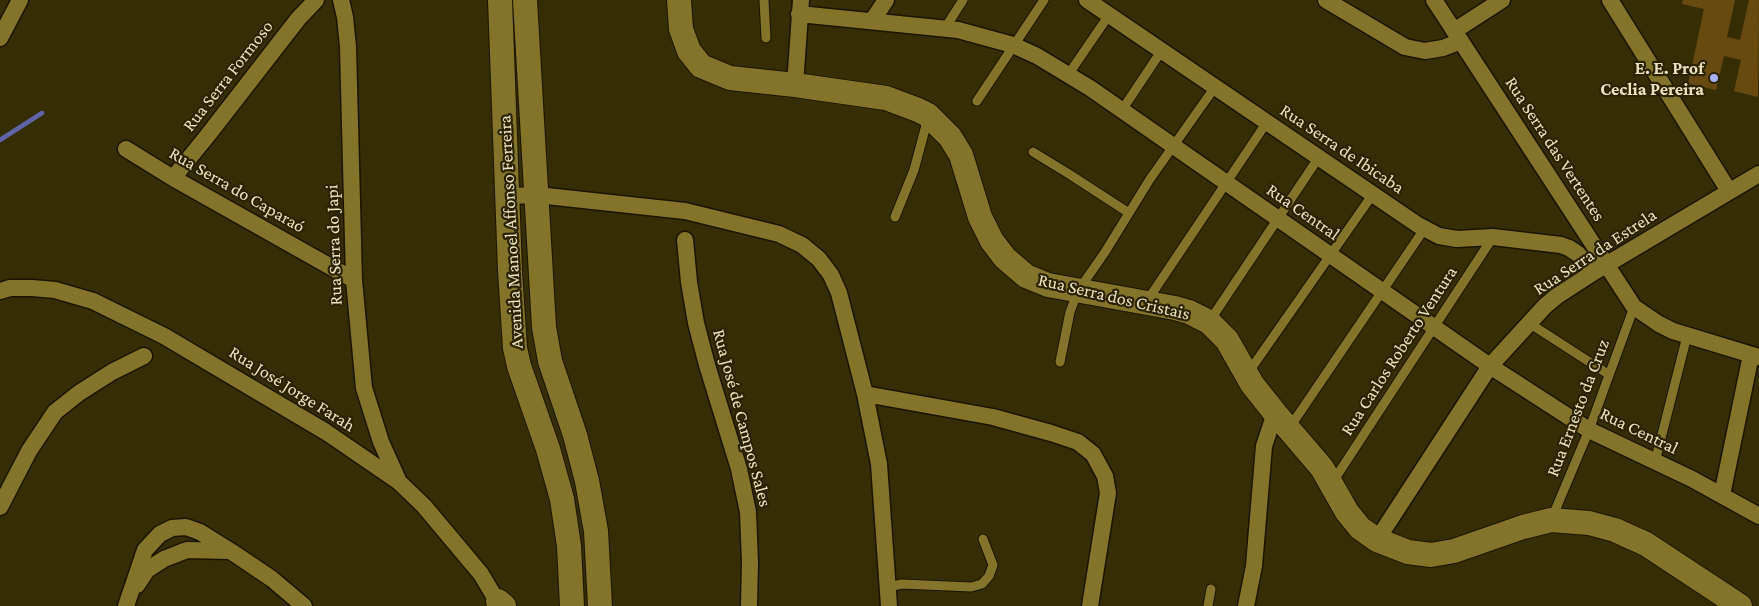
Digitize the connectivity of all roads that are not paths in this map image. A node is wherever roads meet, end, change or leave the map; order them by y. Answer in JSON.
{"nodes":[{"id":1,"x":316,"y":0,"type":"edge"},
{"id":2,"x":341,"y":0,"type":"edge"},
{"id":3,"x":500,"y":0,"type":"edge"},
{"id":4,"x":525,"y":0,"type":"edge"},
{"id":5,"x":679,"y":0,"type":"edge"},
{"id":6,"x":764,"y":0,"type":"edge"},
{"id":7,"x":886,"y":0,"type":"edge"},
{"id":8,"x":963,"y":0,"type":"edge"},
{"id":9,"x":1044,"y":0,"type":"edge"},
{"id":10,"x":1087,"y":0,"type":"edge"},
{"id":11,"x":1326,"y":0,"type":"edge"},
{"id":12,"x":1434,"y":0,"type":"edge"},
{"id":13,"x":1502,"y":0,"type":"edge"},
{"id":14,"x":1610,"y":0,"type":"edge"},
{"id":15,"x":18,"y":3,"type":"edge"},
{"id":16,"x":800,"y":7,"type":"edge"},
{"id":17,"x":1109,"y":15,"type":"junction"},
{"id":18,"x":872,"y":21,"type":"junction"},
{"id":19,"x":944,"y":28,"type":"junction"},
{"id":20,"x":1457,"y":36,"type":"junction"},
{"id":21,"x":0,"y":38,"type":"edge"},
{"id":22,"x":766,"y":38,"type":"dead end"},
{"id":23,"x":1013,"y":45,"type":"junction"},
{"id":24,"x":1162,"y":50,"type":"junction"},
{"id":25,"x":1068,"y":75,"type":"junction"},
{"id":26,"x":795,"y":85,"type":"junction"},
{"id":27,"x":1215,"y":87,"type":"junction"},
{"id":28,"x":977,"y":101,"type":"dead end"},
{"id":29,"x":1122,"y":110,"type":"junction"},
{"id":30,"x":928,"y":115,"type":"junction"},
{"id":31,"x":1267,"y":122,"type":"junction"},
{"id":32,"x":1174,"y":147,"type":"junction"},
{"id":33,"x":126,"y":149,"type":"dead end"},
{"id":34,"x":1032,"y":152,"type":"dead end"},
{"id":35,"x":1319,"y":157,"type":"junction"},
{"id":36,"x":1759,"y":174,"type":"edge"},
{"id":37,"x":173,"y":178,"type":"junction"},
{"id":38,"x":1226,"y":183,"type":"junction"},
{"id":39,"x":1729,"y":191,"type":"junction"},
{"id":40,"x":1373,"y":194,"type":"junction"},
{"id":41,"x":537,"y":195,"type":"junction"},
{"id":42,"x":508,"y":196,"type":"junction"},
{"id":43,"x":1129,"y":212,"type":"junction"},
{"id":44,"x":895,"y":217,"type":"dead end"},
{"id":45,"x":1277,"y":218,"type":"junction"},
{"id":46,"x":1425,"y":228,"type":"junction"},
{"id":47,"x":1494,"y":237,"type":"junction"},
{"id":48,"x":684,"y":240,"type":"dead end"},
{"id":49,"x":1330,"y":255,"type":"junction"},
{"id":50,"x":1600,"y":269,"type":"junction"},
{"id":51,"x":354,"y":280,"type":"junction"},
{"id":52,"x":5,"y":290,"type":"edge"},
{"id":53,"x":1078,"y":291,"type":"junction"},
{"id":54,"x":1383,"y":292,"type":"junction"},
{"id":55,"x":1147,"y":302,"type":"junction"},
{"id":56,"x":1634,"y":307,"type":"junction"},
{"id":57,"x":1209,"y":322,"type":"junction"},
{"id":58,"x":1529,"y":323,"type":"junction"},
{"id":59,"x":1434,"y":327,"type":"junction"},
{"id":60,"x":1686,"y":336,"type":"junction"},
{"id":61,"x":144,"y":356,"type":"dead end"},
{"id":62,"x":1755,"y":356,"type":"edge"},
{"id":63,"x":1060,"y":362,"type":"dead end"},
{"id":64,"x":1490,"y":366,"type":"junction"},
{"id":65,"x":1608,"y":374,"type":"junction"},
{"id":66,"x":1247,"y":375,"type":"junction"},
{"id":67,"x":865,"y":394,"type":"junction"},
{"id":68,"x":1282,"y":421,"type":"junction"},
{"id":69,"x":1589,"y":430,"type":"junction"},
{"id":70,"x":1655,"y":462,"type":"junction"},
{"id":71,"x":399,"y":482,"type":"junction"},
{"id":72,"x":1332,"y":483,"type":"junction"},
{"id":73,"x":1722,"y":495,"type":"junction"},
{"id":74,"x":0,"y":507,"type":"edge"},
{"id":75,"x":1759,"y":516,"type":"edge"},
{"id":76,"x":1551,"y":520,"type":"junction"},
{"id":77,"x":983,"y":539,"type":"dead end"},
{"id":78,"x":1377,"y":540,"type":"junction"},
{"id":79,"x":232,"y":552,"type":"junction"},
{"id":80,"x":888,"y":587,"type":"junction"},
{"id":81,"x":1211,"y":589,"type":"dead end"},
{"id":82,"x":132,"y":590,"type":"junction"},
{"id":83,"x":1719,"y":599,"type":"edge"},
{"id":84,"x":501,"y":604,"type":"edge"},
{"id":85,"x":126,"y":606,"type":"edge"},
{"id":86,"x":304,"y":606,"type":"edge"},
{"id":87,"x":572,"y":606,"type":"edge"},
{"id":88,"x":600,"y":606,"type":"edge"},
{"id":89,"x":749,"y":606,"type":"edge"},
{"id":90,"x":889,"y":606,"type":"edge"},
{"id":91,"x":1090,"y":606,"type":"edge"},
{"id":92,"x":1208,"y":606,"type":"edge"},
{"id":93,"x":1246,"y":606,"type":"edge"},
{"id":94,"x":1740,"y":606,"type":"edge"}],
"edges":[{"from":1,"to":37,"type":"street","name":"Rua Serra Formoso"},
{"from":2,"to":51,"type":"street","name":"Rua Serra do Japi"},
{"from":3,"to":42,"type":"street","name":"Avenida Manoel Affonso Ferreira"},
{"from":4,"to":41,"type":"street","name":"Avenida Manoel Affonso Ferreira"},
{"from":5,"to":26,"type":"street","name":"Rua Serra dos Cristais"},
{"from":6,"to":22,"type":"lane"},
{"from":7,"to":18,"type":"street"},
{"from":8,"to":19,"type":"lane"},
{"from":9,"to":23,"type":"lane"},
{"from":10,"to":17,"type":"street","name":"Rua Serra de Ibicaba"},
{"from":11,"to":20,"type":"street"},
{"from":12,"to":20,"type":"street","name":"Rua Serra das Vertentes"},
{"from":13,"to":20,"type":"street"},
{"from":14,"to":39,"type":"street"},
{"from":15,"to":21,"type":"street"},
{"from":16,"to":18,"type":"street","name":"Rua Central"},
{"from":16,"to":26,"type":"street"},
{"from":17,"to":24,"type":"street","name":"Rua Serra de Ibicaba"},
{"from":17,"to":25,"type":"lane"},
{"from":18,"to":19,"type":"street","name":"Rua Central"},
{"from":19,"to":23,"type":"street","name":"Rua Central"},
{"from":20,"to":50,"type":"street","name":"Rua Serra das Vertentes"},
{"from":23,"to":25,"type":"street","name":"Rua Central"},
{"from":23,"to":28,"type":"lane"},
{"from":24,"to":27,"type":"street","name":"Rua Serra de Ibicaba"},
{"from":24,"to":29,"type":"lane"},
{"from":25,"to":29,"type":"street","name":"Rua Central"},
{"from":26,"to":30,"type":"street","name":"Rua Serra dos Cristais"},
{"from":27,"to":31,"type":"street","name":"Rua Serra de Ibicaba"},
{"from":27,"to":32,"type":"lane"},
{"from":29,"to":32,"type":"street","name":"Rua Central"},
{"from":30,"to":44,"type":"lane"},
{"from":30,"to":53,"type":"street","name":"Rua Serra dos Cristais"},
{"from":31,"to":35,"type":"street","name":"Rua Serra de Ibicaba"},
{"from":31,"to":38,"type":"lane"},
{"from":32,"to":38,"type":"street","name":"Rua Central"},
{"from":32,"to":43,"type":"lane"},
{"from":33,"to":37,"type":"street","name":"Rua Serra do Caparaó"},
{"from":34,"to":43,"type":"lane"},
{"from":35,"to":40,"type":"street","name":"Rua Serra de Ibicaba"},
{"from":35,"to":45,"type":"lane"},
{"from":36,"to":39,"type":"street","name":"Rua Serra da Estrela"},
{"from":37,"to":51,"type":"street","name":"Rua Serra do Caparaó"},
{"from":38,"to":45,"type":"street","name":"Rua Central"},
{"from":38,"to":55,"type":"lane"},
{"from":39,"to":50,"type":"street","name":"Rua Serra da Estrela"},
{"from":40,"to":46,"type":"street","name":"Rua Serra de Ibicaba"},
{"from":40,"to":49,"type":"lane"},
{"from":41,"to":42,"type":"street"},
{"from":41,"to":67,"type":"street"},
{"from":41,"to":88,"type":"street","name":"Avenida Manoel Affonso Ferreira"},
{"from":42,"to":87,"type":"street","name":"Avenida Manoel Affonso Ferreira"},
{"from":43,"to":53,"type":"lane"},
{"from":45,"to":49,"type":"street","name":"Rua Central"},
{"from":45,"to":57,"type":"lane"},
{"from":46,"to":47,"type":"street","name":"Rua Serra de Ibicaba"},
{"from":46,"to":54,"type":"lane"},
{"from":47,"to":50,"type":"street","name":"Rua Serra de Ibicaba"},
{"from":47,"to":59,"type":"lane","name":"Rua Carlos Roberto Ventura"},
{"from":48,"to":89,"type":"street","name":"Rua José de Campos Sales"},
{"from":49,"to":54,"type":"street","name":"Rua Central"},
{"from":49,"to":66,"type":"lane"},
{"from":50,"to":56,"type":"street","name":"Rua Serra das Vertentes"},
{"from":50,"to":58,"type":"street","name":"Rua Serra da Estrela"},
{"from":51,"to":71,"type":"street","name":"Rua Serra do Japi"},
{"from":52,"to":71,"type":"street","name":"Rua José Jorge Farah"},
{"from":53,"to":55,"type":"street","name":"Rua Serra dos Cristais"},
{"from":53,"to":63,"type":"lane"},
{"from":54,"to":59,"type":"street","name":"Rua Central"},
{"from":54,"to":68,"type":"lane"},
{"from":55,"to":57,"type":"street","name":"Rua Serra dos Cristais"},
{"from":56,"to":60,"type":"street","name":"Rua Serra das Vertentes"},
{"from":56,"to":65,"type":"lane","name":"Rua Ernesto da Cruz"},
{"from":57,"to":66,"type":"street","name":"Rua Serra dos Cristais"},
{"from":58,"to":64,"type":"street","name":"Rua Serra da Estrela"},
{"from":58,"to":65,"type":"lane"},
{"from":59,"to":64,"type":"street","name":"Rua Central"},
{"from":59,"to":72,"type":"lane","name":"Rua Carlos Roberto Ventura"},
{"from":60,"to":62,"type":"street","name":"Rua Serra das Vertentes"},
{"from":60,"to":70,"type":"lane"},
{"from":61,"to":74,"type":"street"},
{"from":62,"to":73,"type":"street"},
{"from":64,"to":69,"type":"street","name":"Rua Central"},
{"from":64,"to":78,"type":"street","name":"Rua Serra da Estrela"},
{"from":65,"to":69,"type":"lane","name":"Rua Ernesto da Cruz"},
{"from":66,"to":68,"type":"street","name":"Rua Serra dos Cristais"},
{"from":67,"to":80,"type":"street"},
{"from":67,"to":91,"type":"street"},
{"from":68,"to":72,"type":"street","name":"Rua Serra dos Cristais"},
{"from":68,"to":93,"type":"street"},
{"from":69,"to":70,"type":"street","name":"Rua Central"},
{"from":69,"to":76,"type":"lane","name":"Rua Ernesto da Cruz"},
{"from":70,"to":73,"type":"street","name":"Rua Central"},
{"from":71,"to":84,"type":"street","name":"Rua José Jorge Farah"},
{"from":72,"to":78,"type":"street","name":"Rua Serra dos Cristais"},
{"from":73,"to":75,"type":"street","name":"Rua Central"},
{"from":76,"to":78,"type":"street","name":"Rua Serra dos Cristais"},
{"from":76,"to":83,"type":"street","name":"Rua Serra dos Cristais"},
{"from":77,"to":80,"type":"lane"},
{"from":79,"to":82,"type":"street"},
{"from":79,"to":82,"type":"street"},
{"from":79,"to":86,"type":"street"},
{"from":80,"to":90,"type":"street"},
{"from":81,"to":92,"type":"lane"},
{"from":82,"to":85,"type":"street"},
{"from":83,"to":94,"type":"street","name":"Rua Serra dos Cristais"}]}
